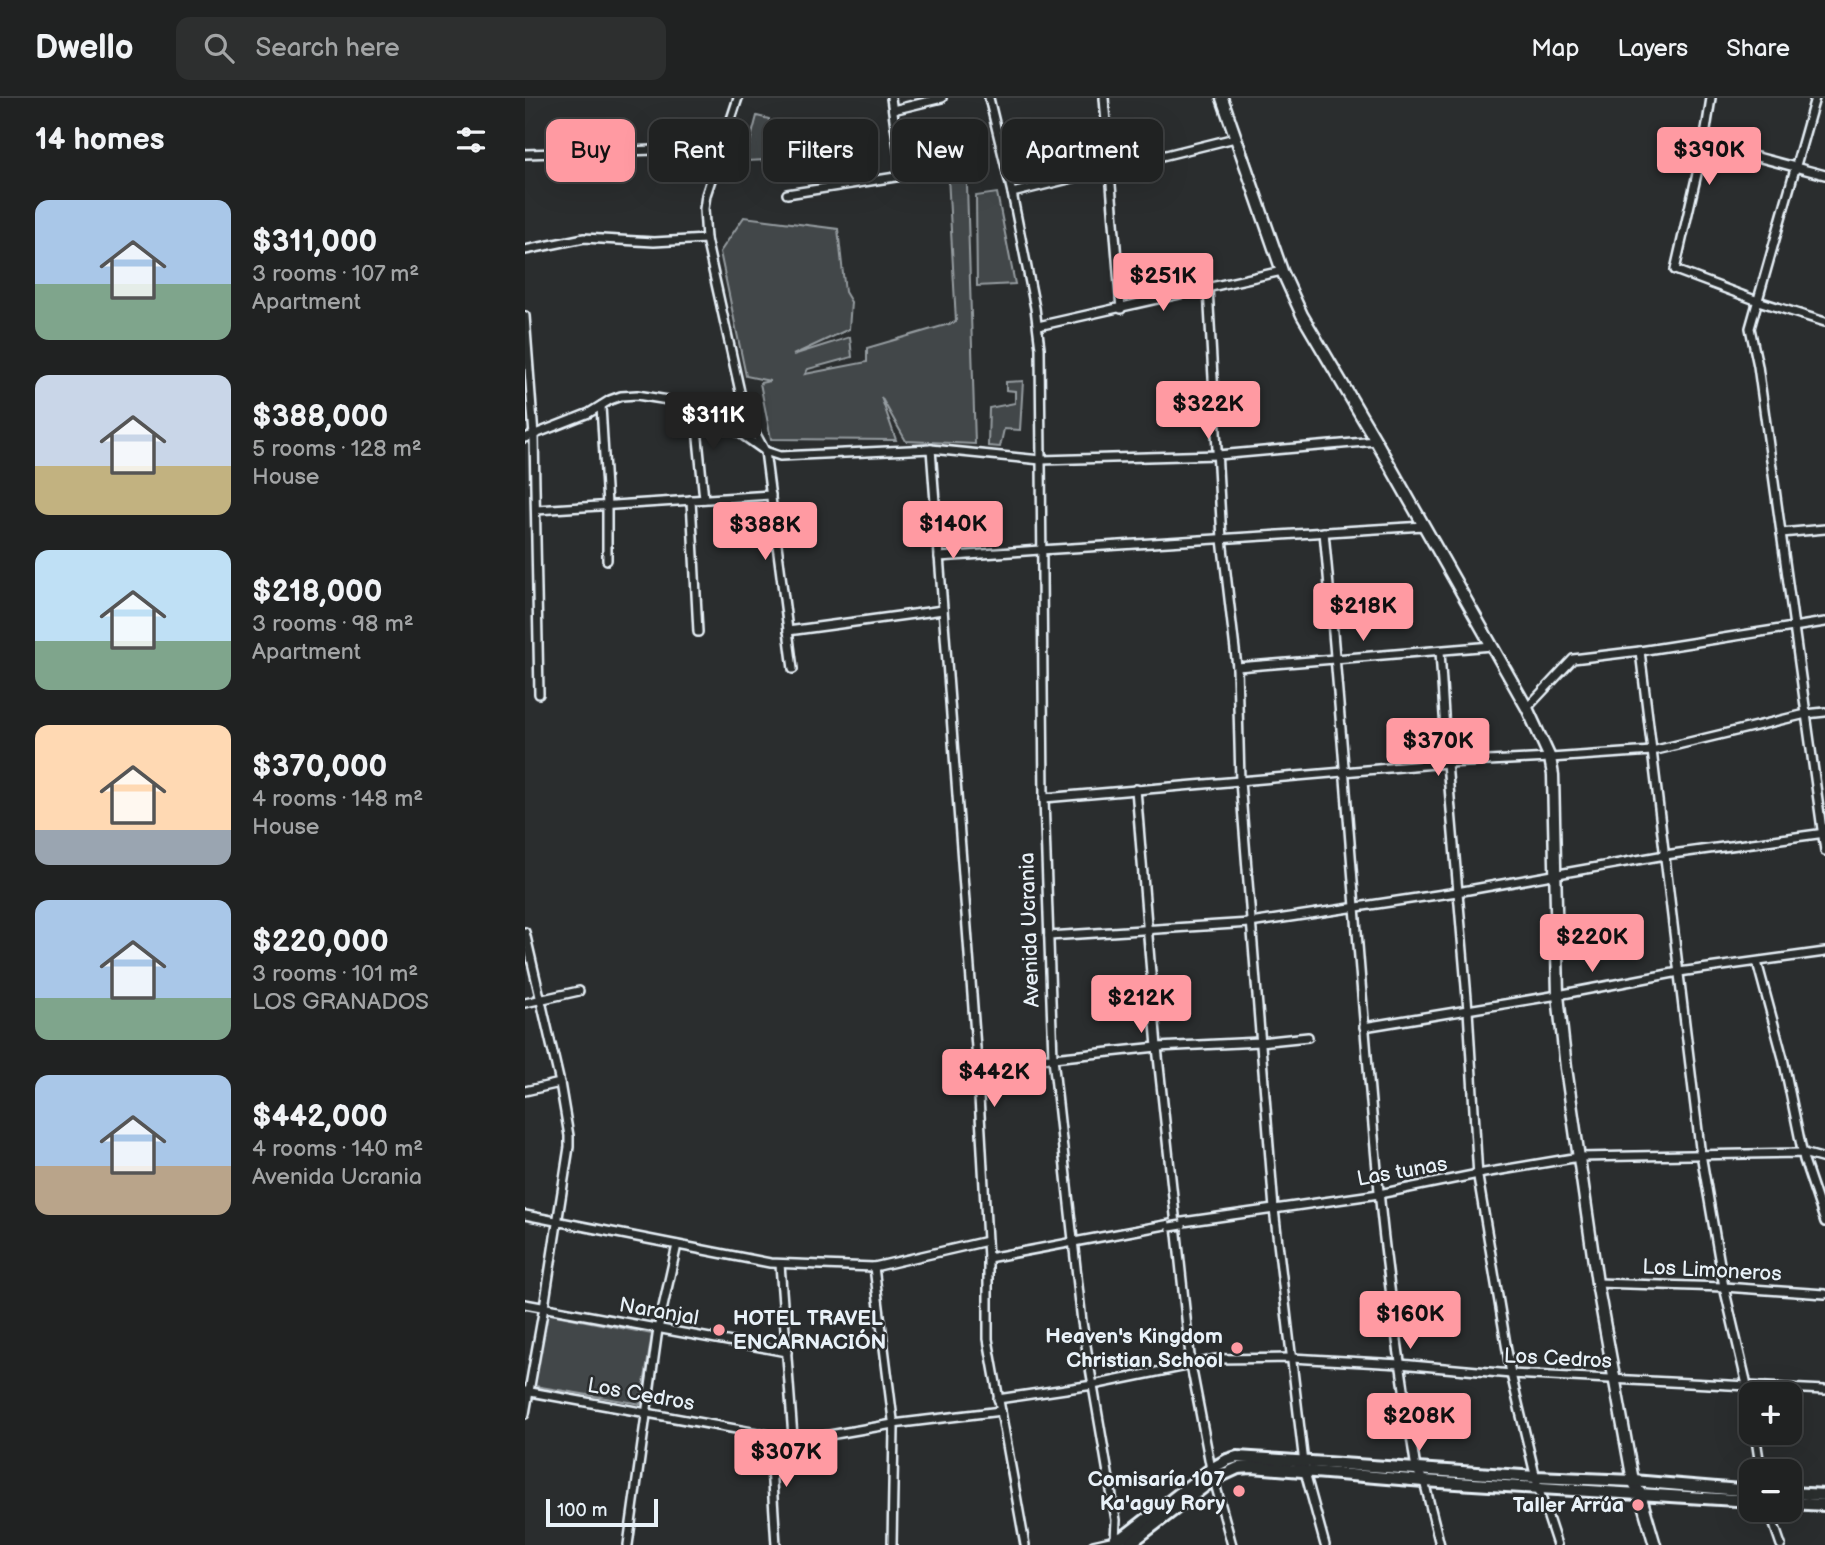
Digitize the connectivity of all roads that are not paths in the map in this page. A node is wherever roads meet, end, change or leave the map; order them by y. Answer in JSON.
{"nodes":[{"id":1,"x":738,"y":98,"type":"edge"},
{"id":2,"x":891,"y":98,"type":"edge"},
{"id":3,"x":942,"y":98,"type":"edge"},
{"id":4,"x":989,"y":98,"type":"edge"},
{"id":5,"x":1104,"y":98,"type":"edge"},
{"id":6,"x":1222,"y":98,"type":"edge"},
{"id":7,"x":1711,"y":98,"type":"edge"},
{"id":8,"x":1815,"y":98,"type":"edge"},
{"id":9,"x":893,"y":110,"type":"junction"},
{"id":10,"x":731,"y":119,"type":"edge"},
{"id":11,"x":1106,"y":119,"type":"edge"},
{"id":12,"x":1235,"y":138,"type":"junction"},
{"id":13,"x":1704,"y":143,"type":"junction"},
{"id":14,"x":649,"y":150,"type":"edge"},
{"id":15,"x":525,"y":153,"type":"edge"},
{"id":16,"x":1163,"y":156,"type":"edge"},
{"id":17,"x":1795,"y":168,"type":"junction"},
{"id":18,"x":1825,"y":175,"type":"edge"},
{"id":19,"x":710,"y":182,"type":"edge"},
{"id":20,"x":1059,"y":182,"type":"edge"},
{"id":21,"x":1111,"y":182,"type":"edge"},
{"id":22,"x":787,"y":194,"type":"dead end"},
{"id":23,"x":1012,"y":194,"type":"junction"},
{"id":24,"x":706,"y":239,"type":"junction"},
{"id":25,"x":525,"y":250,"type":"edge"},
{"id":26,"x":1282,"y":271,"type":"junction"},
{"id":27,"x":1208,"y":288,"type":"junction"},
{"id":28,"x":1758,"y":301,"type":"junction"},
{"id":29,"x":1121,"y":309,"type":"junction"},
{"id":30,"x":525,"y":316,"type":"edge"},
{"id":31,"x":1825,"y":322,"type":"edge"},
{"id":32,"x":1038,"y":326,"type":"junction"},
{"id":33,"x":526,"y":342,"type":"edge"},
{"id":34,"x":743,"y":403,"type":"junction"},
{"id":35,"x":601,"y":406,"type":"junction"},
{"id":36,"x":695,"y":408,"type":"junction"},
{"id":37,"x":534,"y":436,"type":"junction"},
{"id":38,"x":525,"y":439,"type":"edge"},
{"id":39,"x":1376,"y":441,"type":"junction"},
{"id":40,"x":931,"y":449,"type":"junction"},
{"id":41,"x":765,"y":451,"type":"junction"},
{"id":42,"x":1218,"y":455,"type":"junction"},
{"id":43,"x":1041,"y":460,"type":"junction"},
{"id":44,"x":771,"y":495,"type":"junction"},
{"id":45,"x":704,"y":499,"type":"junction"},
{"id":46,"x":691,"y":500,"type":"junction"},
{"id":47,"x":607,"y":505,"type":"junction"},
{"id":48,"x":535,"y":510,"type":"junction"},
{"id":49,"x":1424,"y":526,"type":"junction"},
{"id":50,"x":1825,"y":529,"type":"edge"},
{"id":51,"x":1324,"y":532,"type":"junction"},
{"id":52,"x":1781,"y":533,"type":"junction"},
{"id":53,"x":1222,"y":539,"type":"junction"},
{"id":54,"x":1040,"y":550,"type":"junction"},
{"id":55,"x":939,"y":557,"type":"junction"},
{"id":56,"x":607,"y":560,"type":"dead end"},
{"id":57,"x":943,"y":610,"type":"junction"},
{"id":58,"x":1825,"y":622,"type":"edge"},
{"id":59,"x":1794,"y":626,"type":"junction"},
{"id":60,"x":788,"y":631,"type":"junction"},
{"id":61,"x":698,"y":632,"type":"dead end"},
{"id":62,"x":1492,"y":646,"type":"junction"},
{"id":63,"x":1440,"y":651,"type":"junction"},
{"id":64,"x":1640,"y":651,"type":"junction"},
{"id":65,"x":1336,"y":659,"type":"junction"},
{"id":66,"x":1237,"y":667,"type":"junction"},
{"id":67,"x":793,"y":669,"type":"dead end"},
{"id":68,"x":539,"y":694,"type":"dead end"},
{"id":69,"x":1527,"y":708,"type":"junction"},
{"id":70,"x":1825,"y":712,"type":"edge"},
{"id":71,"x":1806,"y":714,"type":"junction"},
{"id":72,"x":1652,"y":751,"type":"junction"},
{"id":73,"x":1550,"y":758,"type":"junction"},
{"id":74,"x":1447,"y":763,"type":"junction"},
{"id":75,"x":1344,"y":772,"type":"junction"},
{"id":76,"x":1240,"y":781,"type":"junction"},
{"id":77,"x":1136,"y":789,"type":"junction"},
{"id":78,"x":1044,"y":798,"type":"junction"},
{"id":79,"x":1824,"y":833,"type":"edge"},
{"id":80,"x":1825,"y":852,"type":"edge"},
{"id":81,"x":1665,"y":855,"type":"junction"},
{"id":82,"x":1556,"y":875,"type":"junction"},
{"id":83,"x":1457,"y":891,"type":"junction"},
{"id":84,"x":1355,"y":906,"type":"junction"},
{"id":85,"x":1250,"y":923,"type":"junction"},
{"id":86,"x":1147,"y":930,"type":"junction"},
{"id":87,"x":525,"y":932,"type":"edge"},
{"id":88,"x":1049,"y":936,"type":"junction"},
{"id":89,"x":1825,"y":952,"type":"edge"},
{"id":90,"x":1757,"y":962,"type":"junction"},
{"id":91,"x":1679,"y":972,"type":"junction"},
{"id":92,"x":579,"y":991,"type":"dead end"},
{"id":93,"x":1557,"y":995,"type":"junction"},
{"id":94,"x":540,"y":999,"type":"junction"},
{"id":95,"x":525,"y":1003,"type":"edge"},
{"id":96,"x":1468,"y":1010,"type":"junction"},
{"id":97,"x":1364,"y":1027,"type":"junction"},
{"id":98,"x":1308,"y":1037,"type":"dead end"},
{"id":99,"x":1260,"y":1042,"type":"junction"},
{"id":100,"x":1157,"y":1047,"type":"junction"},
{"id":101,"x":1053,"y":1058,"type":"junction"},
{"id":102,"x":977,"y":1061,"type":"junction"},
{"id":103,"x":560,"y":1083,"type":"junction"},
{"id":104,"x":525,"y":1091,"type":"edge"},
{"id":105,"x":1803,"y":1153,"type":"junction"},
{"id":106,"x":1701,"y":1155,"type":"junction"},
{"id":107,"x":1579,"y":1157,"type":"junction"},
{"id":108,"x":1825,"y":1159,"type":"edge"},
{"id":109,"x":1478,"y":1174,"type":"junction"},
{"id":110,"x":1379,"y":1194,"type":"junction"},
{"id":111,"x":1274,"y":1209,"type":"junction"},
{"id":112,"x":525,"y":1215,"type":"edge"},
{"id":113,"x":557,"y":1222,"type":"junction"},
{"id":114,"x":1825,"y":1222,"type":"edge"},
{"id":115,"x":1176,"y":1225,"type":"junction"},
{"id":116,"x":987,"y":1241,"type":"junction"},
{"id":117,"x":1073,"y":1244,"type":"junction"},
{"id":118,"x":677,"y":1245,"type":"junction"},
{"id":119,"x":988,"y":1258,"type":"junction"},
{"id":120,"x":780,"y":1264,"type":"junction"},
{"id":121,"x":874,"y":1267,"type":"junction"},
{"id":122,"x":1597,"y":1283,"type":"junction"},
{"id":123,"x":1724,"y":1287,"type":"junction"},
{"id":124,"x":1825,"y":1294,"type":"edge"},
{"id":125,"x":525,"y":1304,"type":"edge"},
{"id":126,"x":544,"y":1307,"type":"junction"},
{"id":127,"x":658,"y":1329,"type":"junction"},
{"id":128,"x":787,"y":1352,"type":"junction"},
{"id":129,"x":1291,"y":1359,"type":"junction"},
{"id":130,"x":1400,"y":1364,"type":"junction"},
{"id":131,"x":1191,"y":1365,"type":"junction"},
{"id":132,"x":1511,"y":1374,"type":"junction"},
{"id":133,"x":1615,"y":1379,"type":"junction"},
{"id":134,"x":1746,"y":1382,"type":"edge"},
{"id":135,"x":1093,"y":1385,"type":"junction"},
{"id":136,"x":1739,"y":1385,"type":"edge"},
{"id":137,"x":1802,"y":1389,"type":"edge"},
{"id":138,"x":1825,"y":1390,"type":"edge"},
{"id":139,"x":527,"y":1391,"type":"edge"},
{"id":140,"x":998,"y":1399,"type":"junction"},
{"id":141,"x":1001,"y":1411,"type":"junction"},
{"id":142,"x":647,"y":1413,"type":"junction"},
{"id":143,"x":525,"y":1415,"type":"edge"},
{"id":144,"x":893,"y":1424,"type":"junction"},
{"id":145,"x":769,"y":1435,"type":"junction"},
{"id":146,"x":793,"y":1437,"type":"junction"},
{"id":147,"x":1304,"y":1467,"type":"junction"},
{"id":148,"x":1416,"y":1469,"type":"junction"},
{"id":149,"x":1213,"y":1474,"type":"junction"},
{"id":150,"x":1424,"y":1481,"type":"junction"},
{"id":151,"x":1633,"y":1481,"type":"junction"},
{"id":152,"x":1537,"y":1482,"type":"junction"},
{"id":153,"x":1739,"y":1490,"type":"edge"},
{"id":154,"x":1802,"y":1493,"type":"edge"},
{"id":155,"x":1640,"y":1494,"type":"junction"},
{"id":156,"x":1825,"y":1494,"type":"edge"},
{"id":157,"x":1739,"y":1501,"type":"edge"},
{"id":158,"x":1802,"y":1504,"type":"edge"},
{"id":159,"x":1825,"y":1505,"type":"edge"},
{"id":160,"x":1773,"y":1522,"type":"edge"},
{"id":161,"x":1122,"y":1542,"type":"edge"},
{"id":162,"x":628,"y":1545,"type":"edge"},
{"id":163,"x":776,"y":1545,"type":"edge"},
{"id":164,"x":892,"y":1545,"type":"edge"},
{"id":165,"x":1025,"y":1545,"type":"edge"},
{"id":166,"x":1093,"y":1545,"type":"edge"},
{"id":167,"x":1232,"y":1545,"type":"edge"},
{"id":168,"x":1325,"y":1545,"type":"edge"},
{"id":169,"x":1440,"y":1545,"type":"edge"},
{"id":170,"x":1557,"y":1545,"type":"edge"},
{"id":171,"x":1655,"y":1545,"type":"edge"},
{"id":172,"x":1781,"y":1545,"type":"edge"}],
"edges":[{"from":1,"to":10,"type":"street"},
{"from":2,"to":9,"type":"street"},
{"from":3,"to":9,"type":"street"},
{"from":4,"to":23,"type":"street","name":"Avenida Ucrania"},
{"from":5,"to":11,"type":"street"},
{"from":6,"to":12,"type":"street"},
{"from":7,"to":13,"type":"street"},
{"from":8,"to":17,"type":"street"},
{"from":9,"to":22,"type":"street"},
{"from":12,"to":16,"type":"street"},
{"from":12,"to":26,"type":"street"},
{"from":13,"to":17,"type":"street"},
{"from":13,"to":28,"type":"street"},
{"from":14,"to":15,"type":"street"},
{"from":17,"to":18,"type":"street"},
{"from":17,"to":28,"type":"street"},
{"from":19,"to":24,"type":"street"},
{"from":20,"to":23,"type":"street"},
{"from":21,"to":29,"type":"street"},
{"from":23,"to":32,"type":"street","name":"Avenida Ucrania"},
{"from":24,"to":25,"type":"street"},
{"from":24,"to":34,"type":"street"},
{"from":26,"to":27,"type":"street"},
{"from":26,"to":39,"type":"street"},
{"from":27,"to":29,"type":"street"},
{"from":27,"to":42,"type":"street"},
{"from":28,"to":31,"type":"street"},
{"from":28,"to":52,"type":"street"},
{"from":29,"to":32,"type":"street"},
{"from":30,"to":33,"type":"street"},
{"from":32,"to":43,"type":"street","name":"Avenida Ucrania"},
{"from":33,"to":37,"type":"street"},
{"from":34,"to":36,"type":"street"},
{"from":34,"to":41,"type":"street"},
{"from":35,"to":36,"type":"street"},
{"from":35,"to":37,"type":"street"},
{"from":35,"to":47,"type":"street"},
{"from":36,"to":41,"type":"street"},
{"from":36,"to":45,"type":"street"},
{"from":37,"to":38,"type":"street"},
{"from":37,"to":48,"type":"street"},
{"from":39,"to":42,"type":"street"},
{"from":39,"to":49,"type":"street"},
{"from":40,"to":41,"type":"street"},
{"from":40,"to":43,"type":"street"},
{"from":40,"to":55,"type":"street"},
{"from":41,"to":44,"type":"street"},
{"from":42,"to":43,"type":"street"},
{"from":42,"to":53,"type":"street"},
{"from":43,"to":54,"type":"street","name":"Avenida Ucrania"},
{"from":44,"to":45,"type":"street"},
{"from":44,"to":60,"type":"street"},
{"from":45,"to":46,"type":"street"},
{"from":46,"to":47,"type":"street"},
{"from":46,"to":61,"type":"street"},
{"from":47,"to":48,"type":"street"},
{"from":47,"to":56,"type":"street"},
{"from":48,"to":68,"type":"street"},
{"from":49,"to":51,"type":"street"},
{"from":49,"to":62,"type":"street"},
{"from":50,"to":52,"type":"street"},
{"from":51,"to":53,"type":"street"},
{"from":51,"to":65,"type":"street"},
{"from":52,"to":59,"type":"street"},
{"from":53,"to":54,"type":"street"},
{"from":53,"to":66,"type":"street"},
{"from":54,"to":55,"type":"street"},
{"from":54,"to":78,"type":"street","name":"Avenida Ucrania"},
{"from":55,"to":57,"type":"street"},
{"from":57,"to":60,"type":"street"},
{"from":57,"to":102,"type":"street"},
{"from":58,"to":59,"type":"street"},
{"from":59,"to":64,"type":"street"},
{"from":59,"to":71,"type":"street"},
{"from":60,"to":67,"type":"street"},
{"from":62,"to":63,"type":"street"},
{"from":62,"to":69,"type":"street"},
{"from":63,"to":65,"type":"street"},
{"from":63,"to":74,"type":"street"},
{"from":64,"to":69,"type":"street"},
{"from":64,"to":72,"type":"street"},
{"from":65,"to":66,"type":"street"},
{"from":65,"to":75,"type":"street"},
{"from":66,"to":76,"type":"street"},
{"from":69,"to":73,"type":"street"},
{"from":70,"to":71,"type":"street"},
{"from":71,"to":72,"type":"street"},
{"from":71,"to":79,"type":"street"},
{"from":72,"to":73,"type":"street"},
{"from":72,"to":81,"type":"street"},
{"from":73,"to":74,"type":"street"},
{"from":73,"to":82,"type":"street"},
{"from":74,"to":75,"type":"street"},
{"from":74,"to":83,"type":"street"},
{"from":75,"to":76,"type":"street"},
{"from":75,"to":84,"type":"street"},
{"from":76,"to":77,"type":"street"},
{"from":76,"to":85,"type":"street"},
{"from":77,"to":78,"type":"street"},
{"from":77,"to":86,"type":"street"},
{"from":78,"to":88,"type":"street","name":"Avenida Ucrania"},
{"from":79,"to":80,"type":"street"},
{"from":79,"to":81,"type":"street"},
{"from":81,"to":82,"type":"street"},
{"from":81,"to":91,"type":"street"},
{"from":82,"to":83,"type":"street"},
{"from":82,"to":93,"type":"street"},
{"from":83,"to":84,"type":"street"},
{"from":83,"to":96,"type":"street"},
{"from":84,"to":85,"type":"street"},
{"from":84,"to":97,"type":"street"},
{"from":85,"to":86,"type":"street"},
{"from":85,"to":99,"type":"street"},
{"from":86,"to":88,"type":"street"},
{"from":86,"to":100,"type":"street"},
{"from":87,"to":94,"type":"street"},
{"from":88,"to":101,"type":"street","name":"Avenida Ucrania"},
{"from":89,"to":90,"type":"street"},
{"from":90,"to":91,"type":"street"},
{"from":90,"to":105,"type":"street"},
{"from":91,"to":93,"type":"street"},
{"from":91,"to":106,"type":"street"},
{"from":92,"to":94,"type":"street"},
{"from":93,"to":96,"type":"street"},
{"from":93,"to":107,"type":"street"},
{"from":94,"to":95,"type":"street"},
{"from":94,"to":103,"type":"street"},
{"from":96,"to":97,"type":"street"},
{"from":96,"to":109,"type":"street"},
{"from":97,"to":110,"type":"street"},
{"from":98,"to":99,"type":"street"},
{"from":99,"to":100,"type":"street"},
{"from":99,"to":111,"type":"street"},
{"from":100,"to":101,"type":"street"},
{"from":100,"to":115,"type":"street"},
{"from":101,"to":102,"type":"street"},
{"from":101,"to":117,"type":"street","name":"Avenida Ucrania"},
{"from":102,"to":116,"type":"street"},
{"from":103,"to":104,"type":"street"},
{"from":103,"to":113,"type":"street"},
{"from":105,"to":106,"type":"street","name":"Las tunas"},
{"from":105,"to":108,"type":"street","name":"Las tunas"},
{"from":105,"to":114,"type":"street"},
{"from":106,"to":107,"type":"street","name":"Las tunas"},
{"from":106,"to":123,"type":"street"},
{"from":107,"to":109,"type":"street","name":"Las tunas"},
{"from":107,"to":122,"type":"street"},
{"from":109,"to":110,"type":"street","name":"Las tunas"},
{"from":109,"to":132,"type":"street"},
{"from":110,"to":111,"type":"street","name":"Las tunas"},
{"from":110,"to":130,"type":"street"},
{"from":111,"to":115,"type":"street","name":"Las tunas"},
{"from":111,"to":129,"type":"street"},
{"from":112,"to":113,"type":"street"},
{"from":113,"to":118,"type":"street"},
{"from":113,"to":126,"type":"street"},
{"from":115,"to":117,"type":"street","name":"Las tunas"},
{"from":115,"to":131,"type":"street"},
{"from":116,"to":119,"type":"street"},
{"from":116,"to":121,"type":"street"},
{"from":117,"to":119,"type":"street","name":"Las tunas"},
{"from":117,"to":135,"type":"street","name":"Avenida Ucrania"},
{"from":118,"to":120,"type":"street"},
{"from":118,"to":127,"type":"street"},
{"from":119,"to":140,"type":"street"},
{"from":120,"to":121,"type":"street"},
{"from":120,"to":128,"type":"street"},
{"from":121,"to":144,"type":"street"},
{"from":122,"to":123,"type":"street","name":"Los Limoneros"},
{"from":122,"to":133,"type":"street"},
{"from":123,"to":124,"type":"street","name":"Los Limoneros"},
{"from":123,"to":134,"type":"street"},
{"from":125,"to":126,"type":"street","name":"Naranjal"},
{"from":126,"to":127,"type":"street","name":"Naranjal"},
{"from":126,"to":139,"type":"street"},
{"from":127,"to":128,"type":"street","name":"Naranjal"},
{"from":127,"to":142,"type":"street"},
{"from":128,"to":146,"type":"street"},
{"from":129,"to":130,"type":"street","name":"Los Cedros"},
{"from":129,"to":131,"type":"street","name":"Los Cedros"},
{"from":129,"to":147,"type":"street"},
{"from":130,"to":132,"type":"street","name":"Los Cedros"},
{"from":130,"to":148,"type":"street"},
{"from":131,"to":135,"type":"street","name":"Los Cedros"},
{"from":131,"to":149,"type":"street"},
{"from":132,"to":133,"type":"street","name":"Los Cedros"},
{"from":132,"to":152,"type":"street"},
{"from":133,"to":136,"type":"street","name":"Los Cedros"},
{"from":133,"to":151,"type":"street"},
{"from":135,"to":140,"type":"street","name":"Los Cedros"},
{"from":135,"to":161,"type":"street","name":"Avenida Ucrania"},
{"from":137,"to":138,"type":"street","name":"Los Cedros"},
{"from":139,"to":142,"type":"street","name":"Los Cedros"},
{"from":139,"to":143,"type":"street"},
{"from":140,"to":141,"type":"street"},
{"from":141,"to":144,"type":"street","name":"Los Cedros"},
{"from":141,"to":165,"type":"street"},
{"from":142,"to":145,"type":"street","name":"Los Cedros"},
{"from":142,"to":162,"type":"street"},
{"from":144,"to":146,"type":"street","name":"Los Cedros"},
{"from":144,"to":164,"type":"street"},
{"from":145,"to":146,"type":"street","name":"Los Cedros"},
{"from":145,"to":163,"type":"street"},
{"from":147,"to":148,"type":"main road"},
{"from":147,"to":149,"type":"main road"},
{"from":147,"to":150,"type":"main road"},
{"from":147,"to":168,"type":"street"},
{"from":148,"to":150,"type":"street"},
{"from":148,"to":152,"type":"main road"},
{"from":149,"to":161,"type":"main road"},
{"from":149,"to":167,"type":"street"},
{"from":150,"to":152,"type":"main road"},
{"from":150,"to":169,"type":"street"},
{"from":151,"to":152,"type":"main road"},
{"from":151,"to":153,"type":"main road"},
{"from":151,"to":155,"type":"street"},
{"from":152,"to":155,"type":"main road"},
{"from":152,"to":170,"type":"street"},
{"from":154,"to":156,"type":"main road"},
{"from":155,"to":157,"type":"main road"},
{"from":155,"to":171,"type":"street"},
{"from":158,"to":159,"type":"main road"},
{"from":160,"to":172,"type":"street"},
{"from":161,"to":166,"type":"street"}]}
